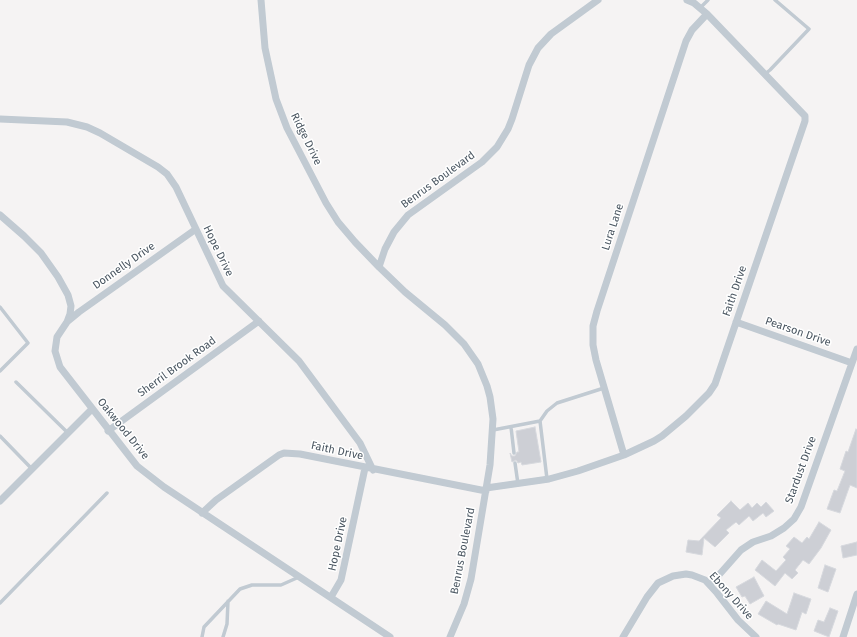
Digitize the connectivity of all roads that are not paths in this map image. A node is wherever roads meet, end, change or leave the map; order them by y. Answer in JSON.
{"nodes":[{"id":1,"x":261,"y":0,"type":"edge"},
{"id":2,"x":598,"y":0,"type":"edge"},
{"id":3,"x":687,"y":0,"type":"edge"},
{"id":4,"x":708,"y":0,"type":"edge"},
{"id":5,"x":775,"y":0,"type":"edge"},
{"id":6,"x":700,"y":8,"type":"junction"},
{"id":7,"x":707,"y":14,"type":"junction"},
{"id":8,"x":765,"y":74,"type":"junction"},
{"id":9,"x":0,"y":119,"type":"edge"},
{"id":10,"x":0,"y":215,"type":"edge"},
{"id":11,"x":196,"y":229,"type":"junction"},
{"id":12,"x":379,"y":267,"type":"junction"},
{"id":13,"x":0,"y":307,"type":"edge"},
{"id":14,"x":258,"y":321,"type":"junction"},
{"id":15,"x":67,"y":322,"type":"junction"},
{"id":16,"x":736,"y":322,"type":"junction"},
{"id":17,"x":857,"y":349,"type":"edge"},
{"id":18,"x":852,"y":363,"type":"junction"},
{"id":19,"x":0,"y":371,"type":"edge"},
{"id":20,"x":16,"y":382,"type":"dead end"},
{"id":21,"x":604,"y":388,"type":"junction"},
{"id":22,"x":92,"y":409,"type":"junction"},
{"id":23,"x":540,"y":422,"type":"junction"},
{"id":24,"x":511,"y":427,"type":"junction"},
{"id":25,"x":493,"y":430,"type":"junction"},
{"id":26,"x":108,"y":431,"type":"junction"},
{"id":27,"x":68,"y":433,"type":"junction"},
{"id":28,"x":0,"y":436,"type":"edge"},
{"id":29,"x":514,"y":453,"type":"dead end"},
{"id":30,"x":624,"y":455,"type":"junction"},
{"id":31,"x":515,"y":463,"type":"dead end"},
{"id":32,"x":364,"y":468,"type":"junction"},
{"id":33,"x":32,"y":469,"type":"junction"},
{"id":34,"x":373,"y":470,"type":"junction"},
{"id":35,"x":548,"y":479,"type":"junction"},
{"id":36,"x":518,"y":484,"type":"junction"},
{"id":37,"x":486,"y":490,"type":"junction"},
{"id":38,"x":107,"y":493,"type":"dead end"},
{"id":39,"x":0,"y":501,"type":"edge"},
{"id":40,"x":202,"y":513,"type":"junction"},
{"id":41,"x":300,"y":576,"type":"junction"},
{"id":42,"x":710,"y":586,"type":"junction"},
{"id":43,"x":857,"y":594,"type":"edge"},
{"id":44,"x":331,"y":598,"type":"junction"},
{"id":45,"x":228,"y":601,"type":"junction"},
{"id":46,"x":0,"y":603,"type":"edge"},
{"id":47,"x":202,"y":637,"type":"edge"},
{"id":48,"x":224,"y":637,"type":"edge"},
{"id":49,"x":390,"y":637,"type":"edge"},
{"id":50,"x":450,"y":637,"type":"edge"},
{"id":51,"x":623,"y":637,"type":"edge"},
{"id":52,"x":756,"y":637,"type":"edge"},
{"id":53,"x":843,"y":637,"type":"edge"}],
"edges":[{"from":1,"to":12,"type":"street","name":"Ridge Drive"},
{"from":2,"to":12,"type":"street","name":"Benrus Boulevard"},
{"from":3,"to":6,"type":"street","name":"Faith Drive"},
{"from":4,"to":6,"type":"lane"},
{"from":5,"to":8,"type":"lane"},
{"from":6,"to":7,"type":"street","name":"Faith Drive"},
{"from":7,"to":8,"type":"street","name":"Faith Drive"},
{"from":7,"to":21,"type":"street","name":"Lura Lane"},
{"from":8,"to":16,"type":"street","name":"Faith Drive"},
{"from":9,"to":11,"type":"street","name":"Hope Drive"},
{"from":10,"to":15,"type":"street","name":"Oakwood Drive"},
{"from":11,"to":14,"type":"street","name":"Hope Drive"},
{"from":11,"to":15,"type":"street","name":"Donnelly Drive"},
{"from":12,"to":25,"type":"street","name":"Benrus Boulevard"},
{"from":13,"to":19,"type":"lane"},
{"from":14,"to":26,"type":"street","name":"Sherril Brook Road"},
{"from":14,"to":34,"type":"street","name":"Hope Drive"},
{"from":15,"to":22,"type":"street","name":"Oakwood Drive"},
{"from":16,"to":18,"type":"street","name":"Pearson Drive"},
{"from":16,"to":30,"type":"street","name":"Faith Drive"},
{"from":17,"to":18,"type":"street","name":"Stardust Drive"},
{"from":18,"to":42,"type":"street","name":"Stardust Drive"},
{"from":20,"to":27,"type":"lane"},
{"from":21,"to":23,"type":"lane"},
{"from":21,"to":30,"type":"street","name":"Lura Lane"},
{"from":22,"to":26,"type":"street","name":"Oakwood Drive"},
{"from":22,"to":27,"type":"street"},
{"from":23,"to":24,"type":"lane"},
{"from":23,"to":35,"type":"lane"},
{"from":24,"to":25,"type":"lane"},
{"from":24,"to":29,"type":"lane"},
{"from":25,"to":37,"type":"street","name":"Benrus Boulevard"},
{"from":26,"to":40,"type":"street","name":"Oakwood Drive"},
{"from":27,"to":33,"type":"street"},
{"from":28,"to":33,"type":"lane"},
{"from":30,"to":35,"type":"street","name":"Faith Drive"},
{"from":31,"to":36,"type":"lane"},
{"from":32,"to":34,"type":"street","name":"Faith Drive"},
{"from":32,"to":40,"type":"street","name":"Faith Drive"},
{"from":32,"to":44,"type":"street","name":"Hope Drive"},
{"from":33,"to":39,"type":"street"},
{"from":34,"to":37,"type":"street","name":"Faith Drive"},
{"from":35,"to":36,"type":"street","name":"Faith Drive"},
{"from":36,"to":37,"type":"street","name":"Faith Drive"},
{"from":37,"to":50,"type":"street","name":"Benrus Boulevard"},
{"from":38,"to":46,"type":"lane"},
{"from":40,"to":41,"type":"street","name":"Oakwood Drive"},
{"from":41,"to":44,"type":"street","name":"Oakwood Drive"},
{"from":41,"to":45,"type":"lane"},
{"from":42,"to":51,"type":"street","name":"Ebony Drive"},
{"from":42,"to":52,"type":"street","name":"Ebony Drive"},
{"from":43,"to":53,"type":"street"},
{"from":44,"to":49,"type":"street","name":"Oakwood Drive"},
{"from":45,"to":47,"type":"lane"},
{"from":45,"to":48,"type":"lane"}]}
